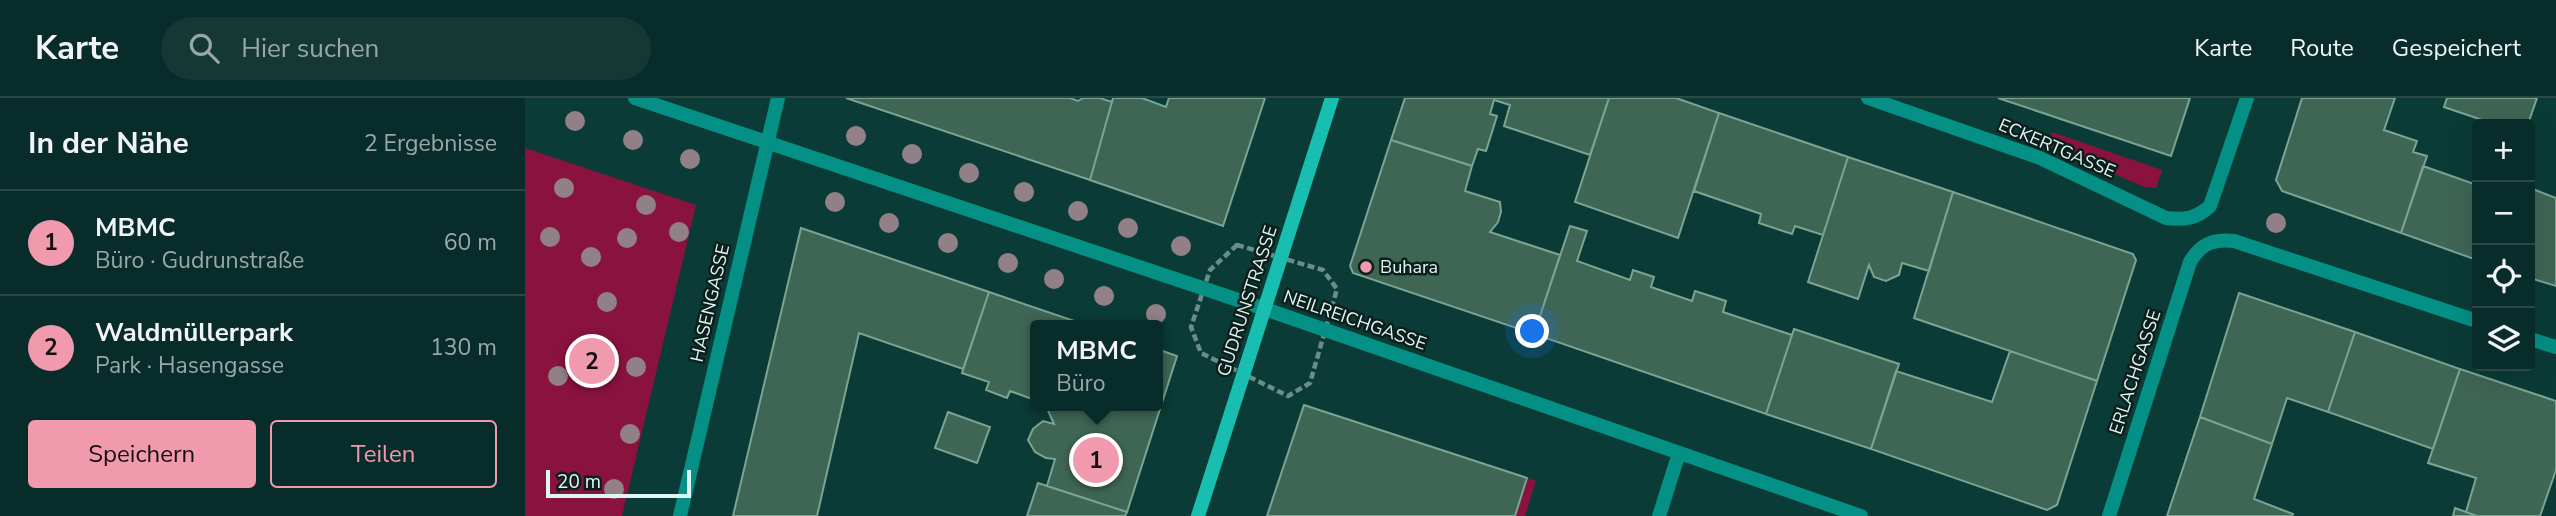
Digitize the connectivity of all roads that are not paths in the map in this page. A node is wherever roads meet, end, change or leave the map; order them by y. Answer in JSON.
{"nodes":[{"id":1,"x":635,"y":98,"type":"edge"},
{"id":2,"x":778,"y":98,"type":"edge"},
{"id":3,"x":1332,"y":98,"type":"edge"},
{"id":4,"x":1868,"y":98,"type":"edge"},
{"id":5,"x":2247,"y":98,"type":"edge"},
{"id":6,"x":767,"y":142,"type":"junction"},
{"id":7,"x":1265,"y":309,"type":"junction"},
{"id":8,"x":2472,"y":319,"type":"edge"},
{"id":9,"x":2535,"y":341,"type":"edge"},
{"id":10,"x":2556,"y":348,"type":"edge"},
{"id":11,"x":1679,"y":453,"type":"junction"},
{"id":12,"x":680,"y":516,"type":"edge"},
{"id":13,"x":1198,"y":516,"type":"edge"},
{"id":14,"x":1659,"y":516,"type":"edge"},
{"id":15,"x":1861,"y":516,"type":"edge"},
{"id":16,"x":2109,"y":516,"type":"edge"}],
"edges":[{"from":1,"to":6,"type":"street","name":"NEILREICHGASSE"},
{"from":2,"to":6,"type":"street","name":"HASENGASSE"},
{"from":3,"to":7,"type":"main road","name":"GUDRUNSTRASSE"},
{"from":4,"to":5,"type":"street","name":"ECKERTGASSE"},
{"from":6,"to":7,"type":"street","name":"NEILREICHGASSE"},
{"from":6,"to":12,"type":"street","name":"HASENGASSE"},
{"from":7,"to":11,"type":"street","name":"NEILREICHGASSE"},
{"from":7,"to":13,"type":"main road","name":"GUDRUNSTRASSE"},
{"from":8,"to":16,"type":"street","name":"ERLACHGASSE"},
{"from":9,"to":10,"type":"street"},
{"from":11,"to":14,"type":"street"},
{"from":11,"to":15,"type":"street","name":"NEILREICHGASSE"}]}
